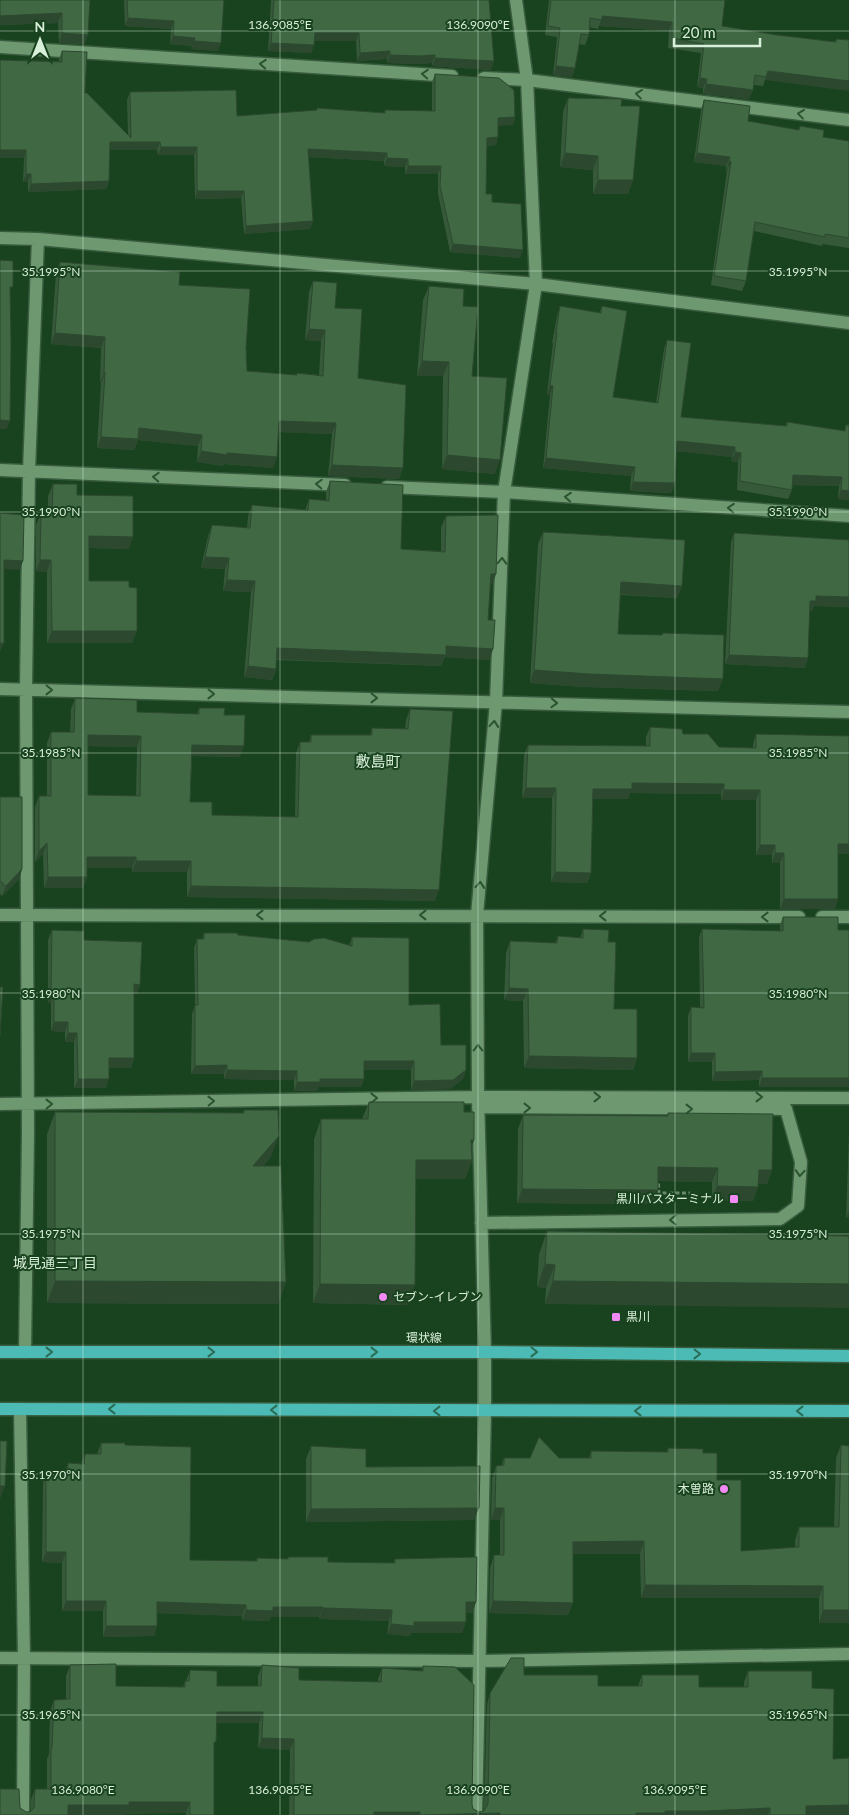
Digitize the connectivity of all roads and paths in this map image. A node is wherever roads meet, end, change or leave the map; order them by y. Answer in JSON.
{"nodes":[{"id":1,"x":516,"y":0,"type":"edge"},
{"id":2,"x":0,"y":47,"type":"edge"},
{"id":3,"x":527,"y":80,"type":"junction"},
{"id":4,"x":849,"y":120,"type":"edge"},
{"id":5,"x":0,"y":238,"type":"edge"},
{"id":6,"x":38,"y":239,"type":"junction"},
{"id":7,"x":536,"y":284,"type":"junction"},
{"id":8,"x":849,"y":323,"type":"edge"},
{"id":9,"x":0,"y":470,"type":"edge"},
{"id":10,"x":29,"y":471,"type":"junction"},
{"id":11,"x":356,"y":486,"type":"edge"},
{"id":12,"x":376,"y":486,"type":"edge"},
{"id":13,"x":504,"y":492,"type":"junction"},
{"id":14,"x":849,"y":516,"type":"edge"},
{"id":15,"x":0,"y":689,"type":"edge"},
{"id":16,"x":26,"y":690,"type":"junction"},
{"id":17,"x":496,"y":702,"type":"junction"},
{"id":18,"x":849,"y":712,"type":"edge"},
{"id":19,"x":0,"y":915,"type":"edge"},
{"id":20,"x":27,"y":915,"type":"junction"},
{"id":21,"x":478,"y":915,"type":"junction"},
{"id":22,"x":849,"y":917,"type":"edge"},
{"id":23,"x":849,"y":1098,"type":"edge"},
{"id":24,"x":478,"y":1102,"type":"junction"},
{"id":25,"x":0,"y":1104,"type":"edge"},
{"id":26,"x":27,"y":1104,"type":"junction"},
{"id":27,"x":658,"y":1174,"type":"edge"},
{"id":28,"x":690,"y":1193,"type":"dead end"},
{"id":29,"x":481,"y":1223,"type":"junction"},
{"id":30,"x":0,"y":1352,"type":"edge"},
{"id":31,"x":25,"y":1352,"type":"junction"},
{"id":32,"x":485,"y":1352,"type":"junction"},
{"id":33,"x":849,"y":1356,"type":"edge"},
{"id":34,"x":0,"y":1409,"type":"edge"},
{"id":35,"x":20,"y":1409,"type":"junction"},
{"id":36,"x":485,"y":1411,"type":"junction"},
{"id":37,"x":849,"y":1411,"type":"edge"},
{"id":38,"x":849,"y":1654,"type":"edge"},
{"id":39,"x":0,"y":1658,"type":"edge"},
{"id":40,"x":24,"y":1658,"type":"junction"},
{"id":41,"x":480,"y":1661,"type":"junction"},
{"id":42,"x":23,"y":1815,"type":"edge"},
{"id":43,"x":476,"y":1815,"type":"edge"}],
"edges":[{"from":1,"to":3,"type":"street"},
{"from":3,"to":2,"type":"street","one_way":true},
{"from":4,"to":3,"type":"street","one_way":true},
{"from":3,"to":7,"type":"street"},
{"from":5,"to":6,"type":"street"},
{"from":6,"to":7,"type":"street"},
{"from":6,"to":10,"type":"street"},
{"from":7,"to":8,"type":"street"},
{"from":7,"to":13,"type":"street"},
{"from":9,"to":10,"type":"street"},
{"from":11,"to":10,"type":"street","one_way":true},
{"from":10,"to":16,"type":"street"},
{"from":12,"to":13,"type":"street"},
{"from":14,"to":13,"type":"street","one_way":true},
{"from":17,"to":13,"type":"street","one_way":true},
{"from":15,"to":16,"type":"street"},
{"from":16,"to":17,"type":"street","one_way":true},
{"from":16,"to":20,"type":"street"},
{"from":17,"to":18,"type":"street","one_way":true},
{"from":21,"to":17,"type":"street","one_way":true},
{"from":19,"to":20,"type":"street"},
{"from":21,"to":20,"type":"street","one_way":true},
{"from":20,"to":26,"type":"street"},
{"from":22,"to":21,"type":"street","one_way":true},
{"from":24,"to":21,"type":"street","one_way":true},
{"from":24,"to":23,"type":"street","one_way":true},
{"from":26,"to":24,"type":"street","one_way":true},
{"from":24,"to":29,"type":"street"},
{"from":24,"to":29,"type":"street","one_way":true},
{"from":25,"to":26,"type":"street"},
{"from":26,"to":31,"type":"street"},
{"from":27,"to":28,"type":"path"},
{"from":29,"to":32,"type":"street"},
{"from":30,"to":31,"type":"main road","name":"環状線"},
{"from":31,"to":32,"type":"main road","name":"環状線","one_way":true},
{"from":32,"to":33,"type":"main road","name":"環状線","one_way":true},
{"from":32,"to":36,"type":"street"},
{"from":34,"to":35,"type":"main road"},
{"from":36,"to":35,"type":"main road","one_way":true},
{"from":35,"to":40,"type":"street"},
{"from":37,"to":36,"type":"main road","one_way":true},
{"from":36,"to":41,"type":"street"},
{"from":38,"to":41,"type":"street"},
{"from":39,"to":40,"type":"street"},
{"from":40,"to":41,"type":"street"},
{"from":40,"to":42,"type":"street"},
{"from":41,"to":43,"type":"street"}]}
